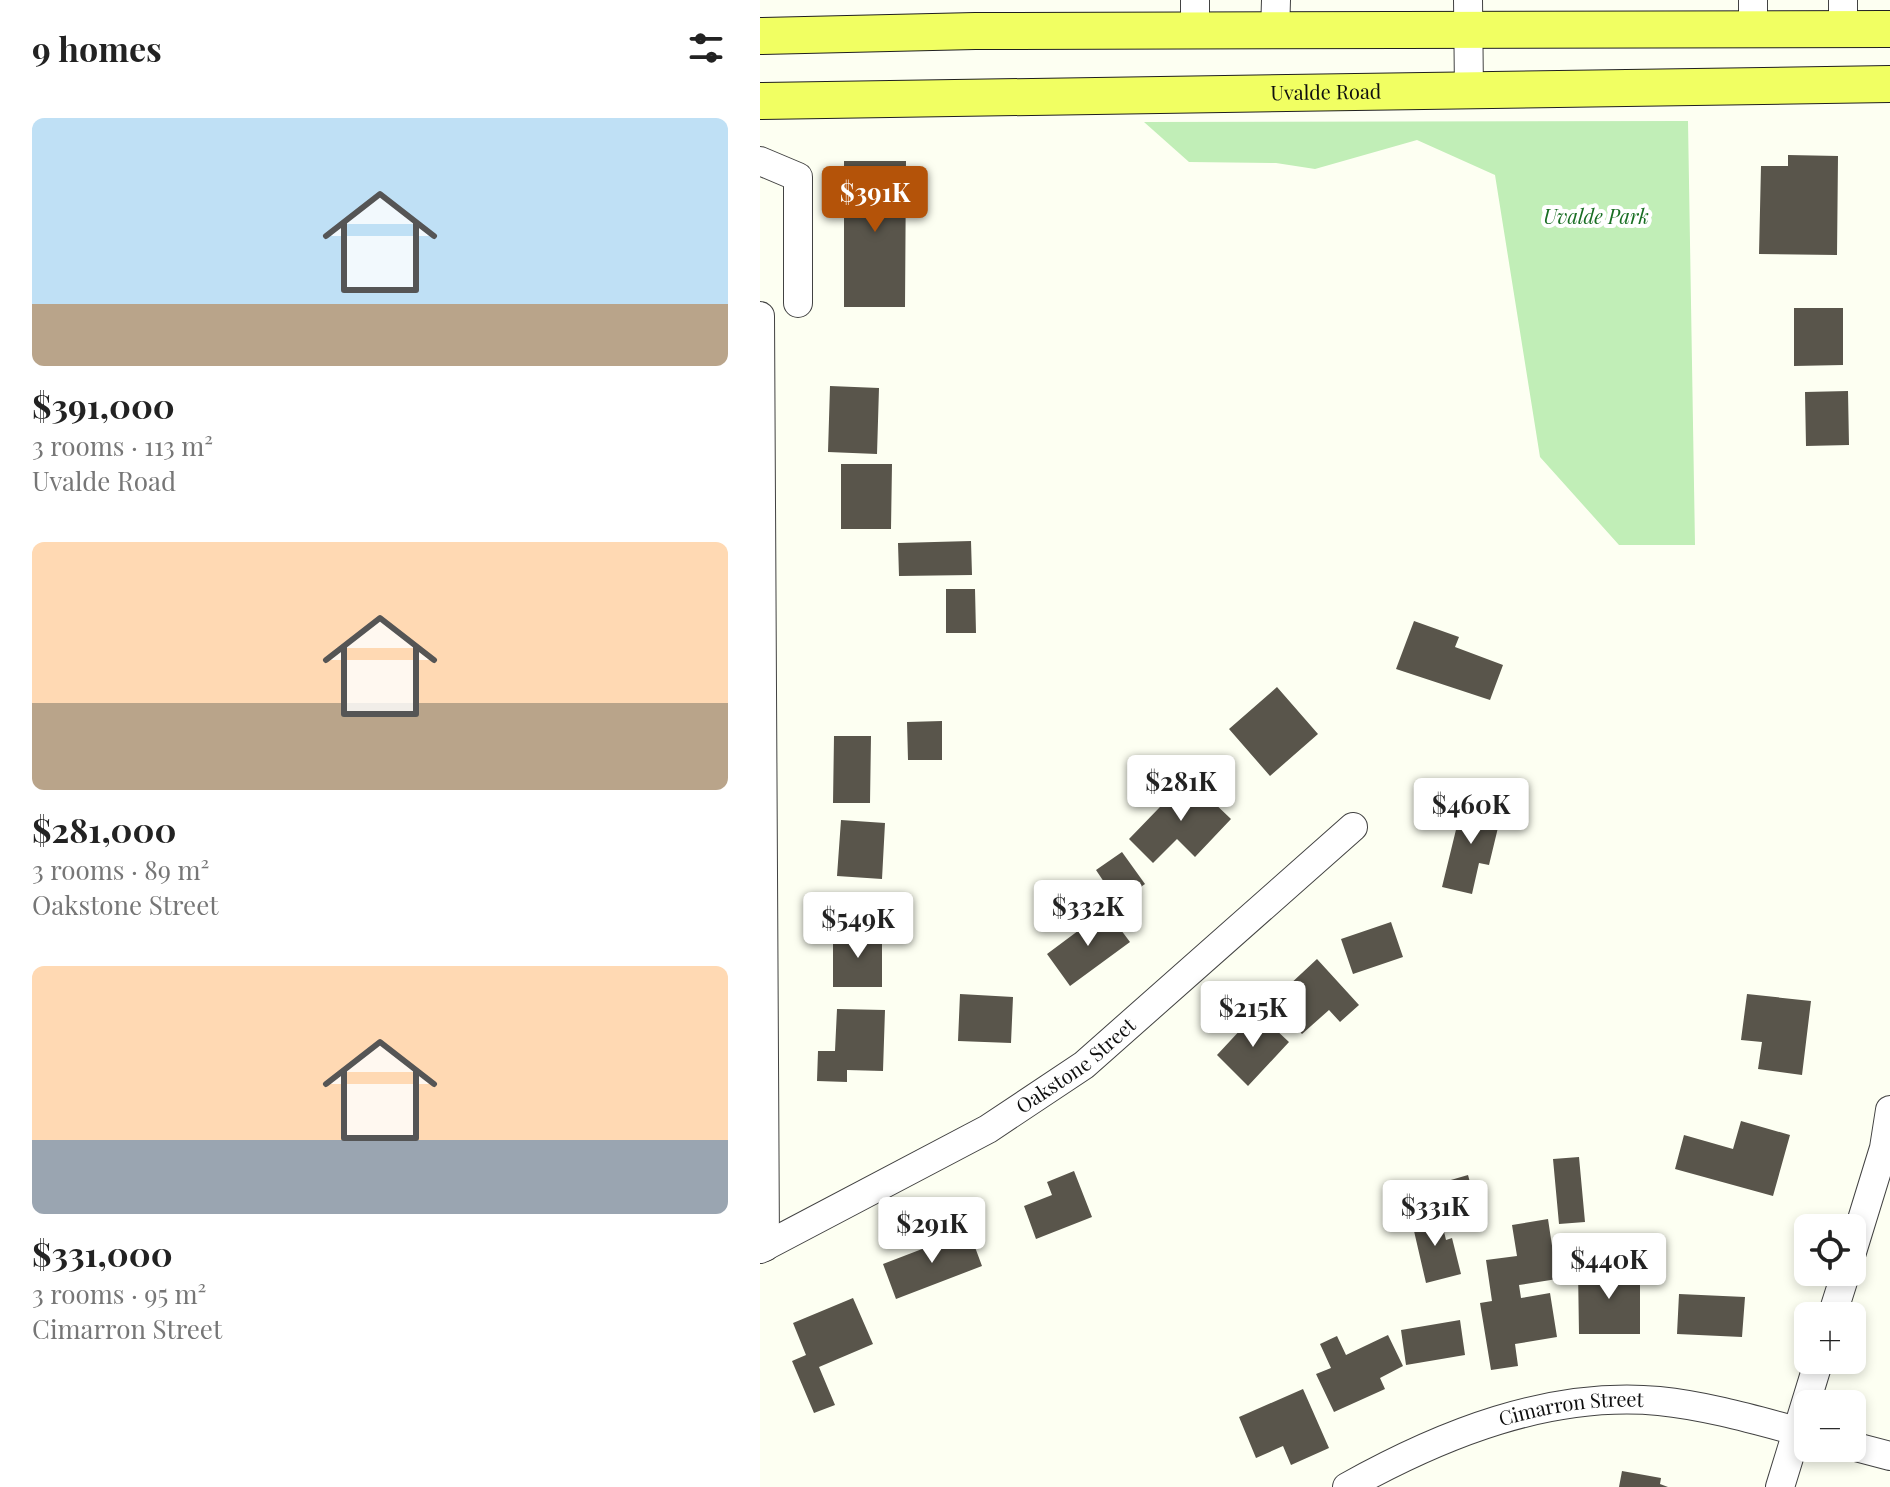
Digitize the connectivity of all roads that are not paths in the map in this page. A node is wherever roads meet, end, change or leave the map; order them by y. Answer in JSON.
{"nodes":[{"id":1,"x":1753,"y":15,"type":"edge"},
{"id":2,"x":1843,"y":15,"type":"edge"},
{"id":3,"x":1468,"y":16,"type":"edge"},
{"id":4,"x":1275,"y":17,"type":"edge"},
{"id":5,"x":1184,"y":22,"type":"edge"},
{"id":6,"x":1890,"y":29,"type":"edge"},
{"id":7,"x":760,"y":36,"type":"edge"},
{"id":8,"x":1890,"y":84,"type":"edge"},
{"id":9,"x":1469,"y":92,"type":"junction"},
{"id":10,"x":760,"y":101,"type":"edge"},
{"id":11,"x":760,"y":161,"type":"edge"},
{"id":12,"x":798,"y":303,"type":"dead end"},
{"id":13,"x":760,"y":316,"type":"edge"},
{"id":14,"x":1353,"y":827,"type":"dead end"},
{"id":15,"x":1890,"y":1110,"type":"edge"},
{"id":16,"x":1864,"y":1214,"type":"edge"},
{"id":17,"x":763,"y":1248,"type":"edge"},
{"id":18,"x":1794,"y":1431,"type":"edge"},
{"id":19,"x":1866,"y":1450,"type":"edge"},
{"id":20,"x":1794,"y":1454,"type":"edge"},
{"id":21,"x":1890,"y":1456,"type":"edge"},
{"id":22,"x":1347,"y":1487,"type":"edge"},
{"id":23,"x":1780,"y":1487,"type":"edge"}],
"edges":[{"from":1,"to":2,"type":"main road"},
{"from":1,"to":3,"type":"main road"},
{"from":2,"to":6,"type":"main road"},
{"from":3,"to":4,"type":"main road"},
{"from":3,"to":9,"type":"street"},
{"from":4,"to":5,"type":"main road"},
{"from":5,"to":7,"type":"main road"},
{"from":8,"to":9,"type":"main road","name":"Uvalde Road"},
{"from":9,"to":10,"type":"main road","name":"Uvalde Road"},
{"from":11,"to":12,"type":"street"},
{"from":13,"to":17,"type":"street"},
{"from":14,"to":17,"type":"street","name":"Oakstone Street"},
{"from":15,"to":16,"type":"street"},
{"from":18,"to":22,"type":"street","name":"Cimarron Street"},
{"from":19,"to":21,"type":"street"},
{"from":20,"to":23,"type":"street"}]}
